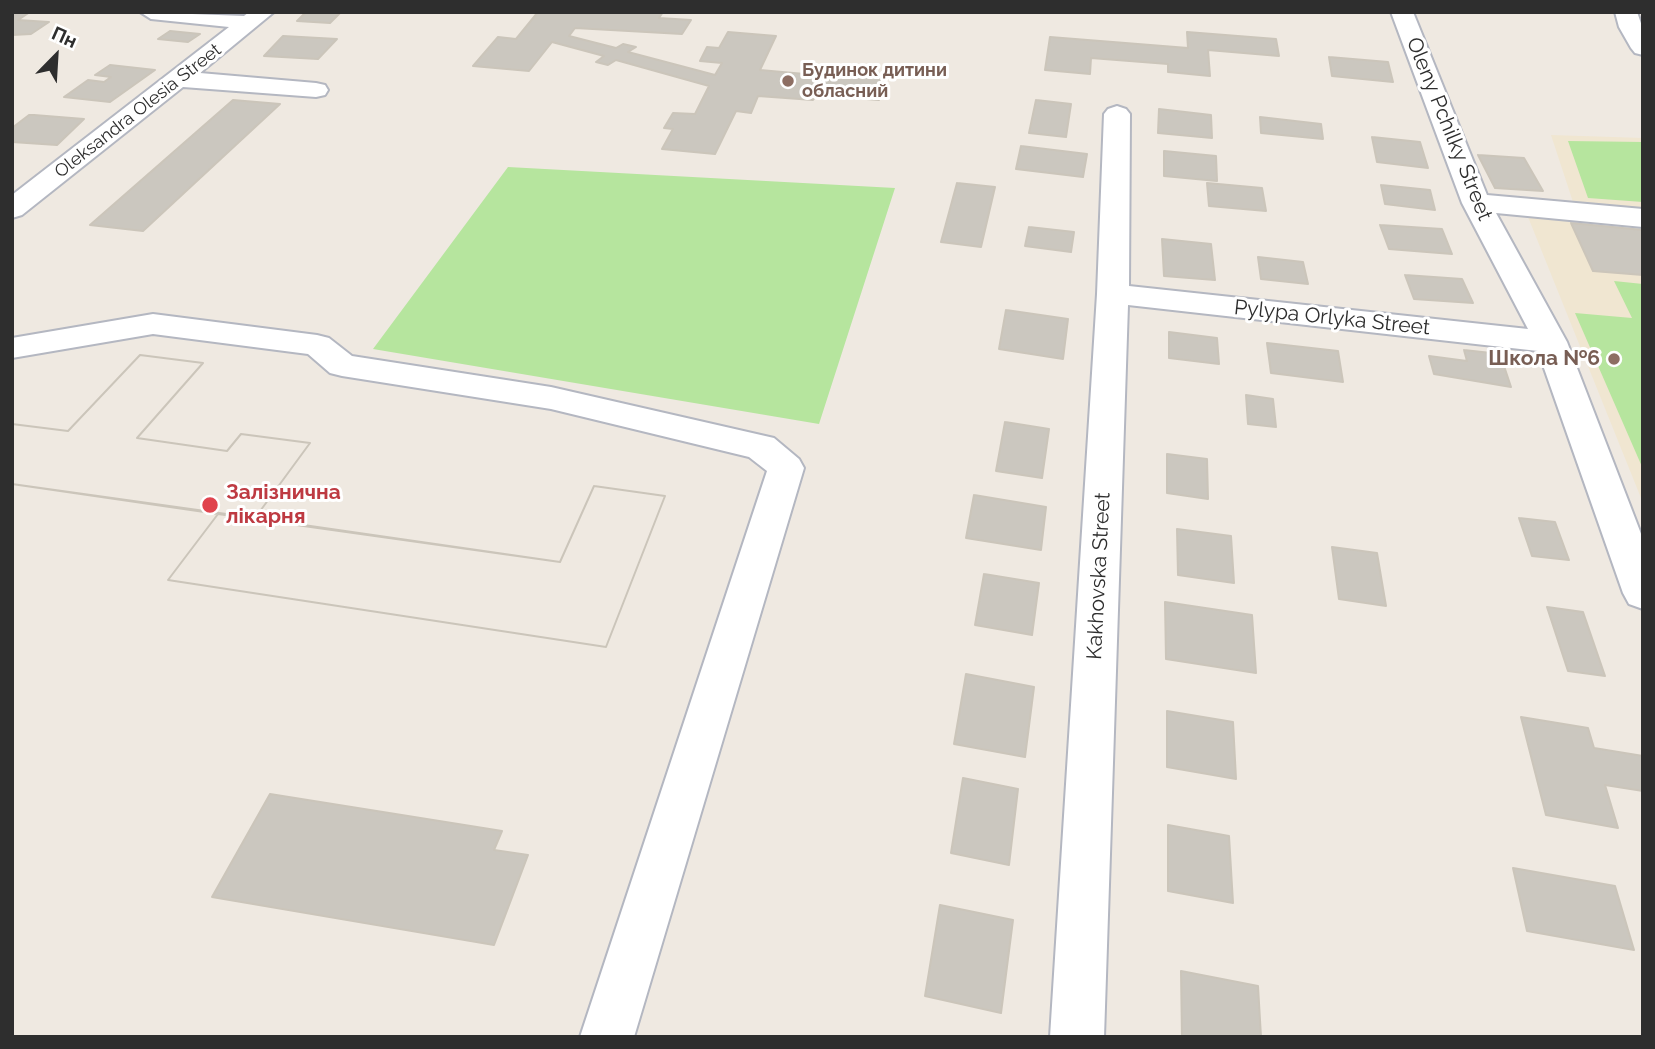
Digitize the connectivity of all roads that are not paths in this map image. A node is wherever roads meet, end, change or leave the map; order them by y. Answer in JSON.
{"nodes":[{"id":1,"x":151,"y":12,"type":"edge"},
{"id":2,"x":1402,"y":12,"type":"edge"},
{"id":3,"x":1626,"y":12,"type":"edge"},
{"id":4,"x":256,"y":17,"type":"edge"},
{"id":5,"x":1643,"y":48,"type":"edge"},
{"id":6,"x":181,"y":79,"type":"junction"},
{"id":7,"x":316,"y":90,"type":"dead end"},
{"id":8,"x":1117,"y":114,"type":"dead end"},
{"id":9,"x":1476,"y":202,"type":"junction"},
{"id":10,"x":12,"y":209,"type":"edge"},
{"id":11,"x":1643,"y":218,"type":"edge"},
{"id":12,"x":1112,"y":294,"type":"junction"},
{"id":13,"x":1551,"y":342,"type":"junction"},
{"id":14,"x":12,"y":348,"type":"edge"},
{"id":15,"x":1643,"y":593,"type":"edge"},
{"id":16,"x":607,"y":1037,"type":"edge"},
{"id":17,"x":1077,"y":1037,"type":"edge"}],
"edges":[{"from":1,"to":4,"type":"street"},
{"from":2,"to":9,"type":"street","name":"Oleny Pchilky Street"},
{"from":3,"to":5,"type":"street"},
{"from":4,"to":6,"type":"street","name":"Oleksandra Olesia Street"},
{"from":6,"to":7,"type":"street"},
{"from":6,"to":10,"type":"street","name":"Oleksandra Olesia Street"},
{"from":8,"to":12,"type":"street","name":"Kakhovska Street"},
{"from":9,"to":11,"type":"street"},
{"from":9,"to":13,"type":"street","name":"Oleny Pchilky Street"},
{"from":12,"to":13,"type":"street","name":"Pylypa Orlyka Street"},
{"from":12,"to":17,"type":"street","name":"Kakhovska Street"},
{"from":13,"to":15,"type":"street","name":"Oleny Pchilky Street"},
{"from":14,"to":16,"type":"street"}]}
